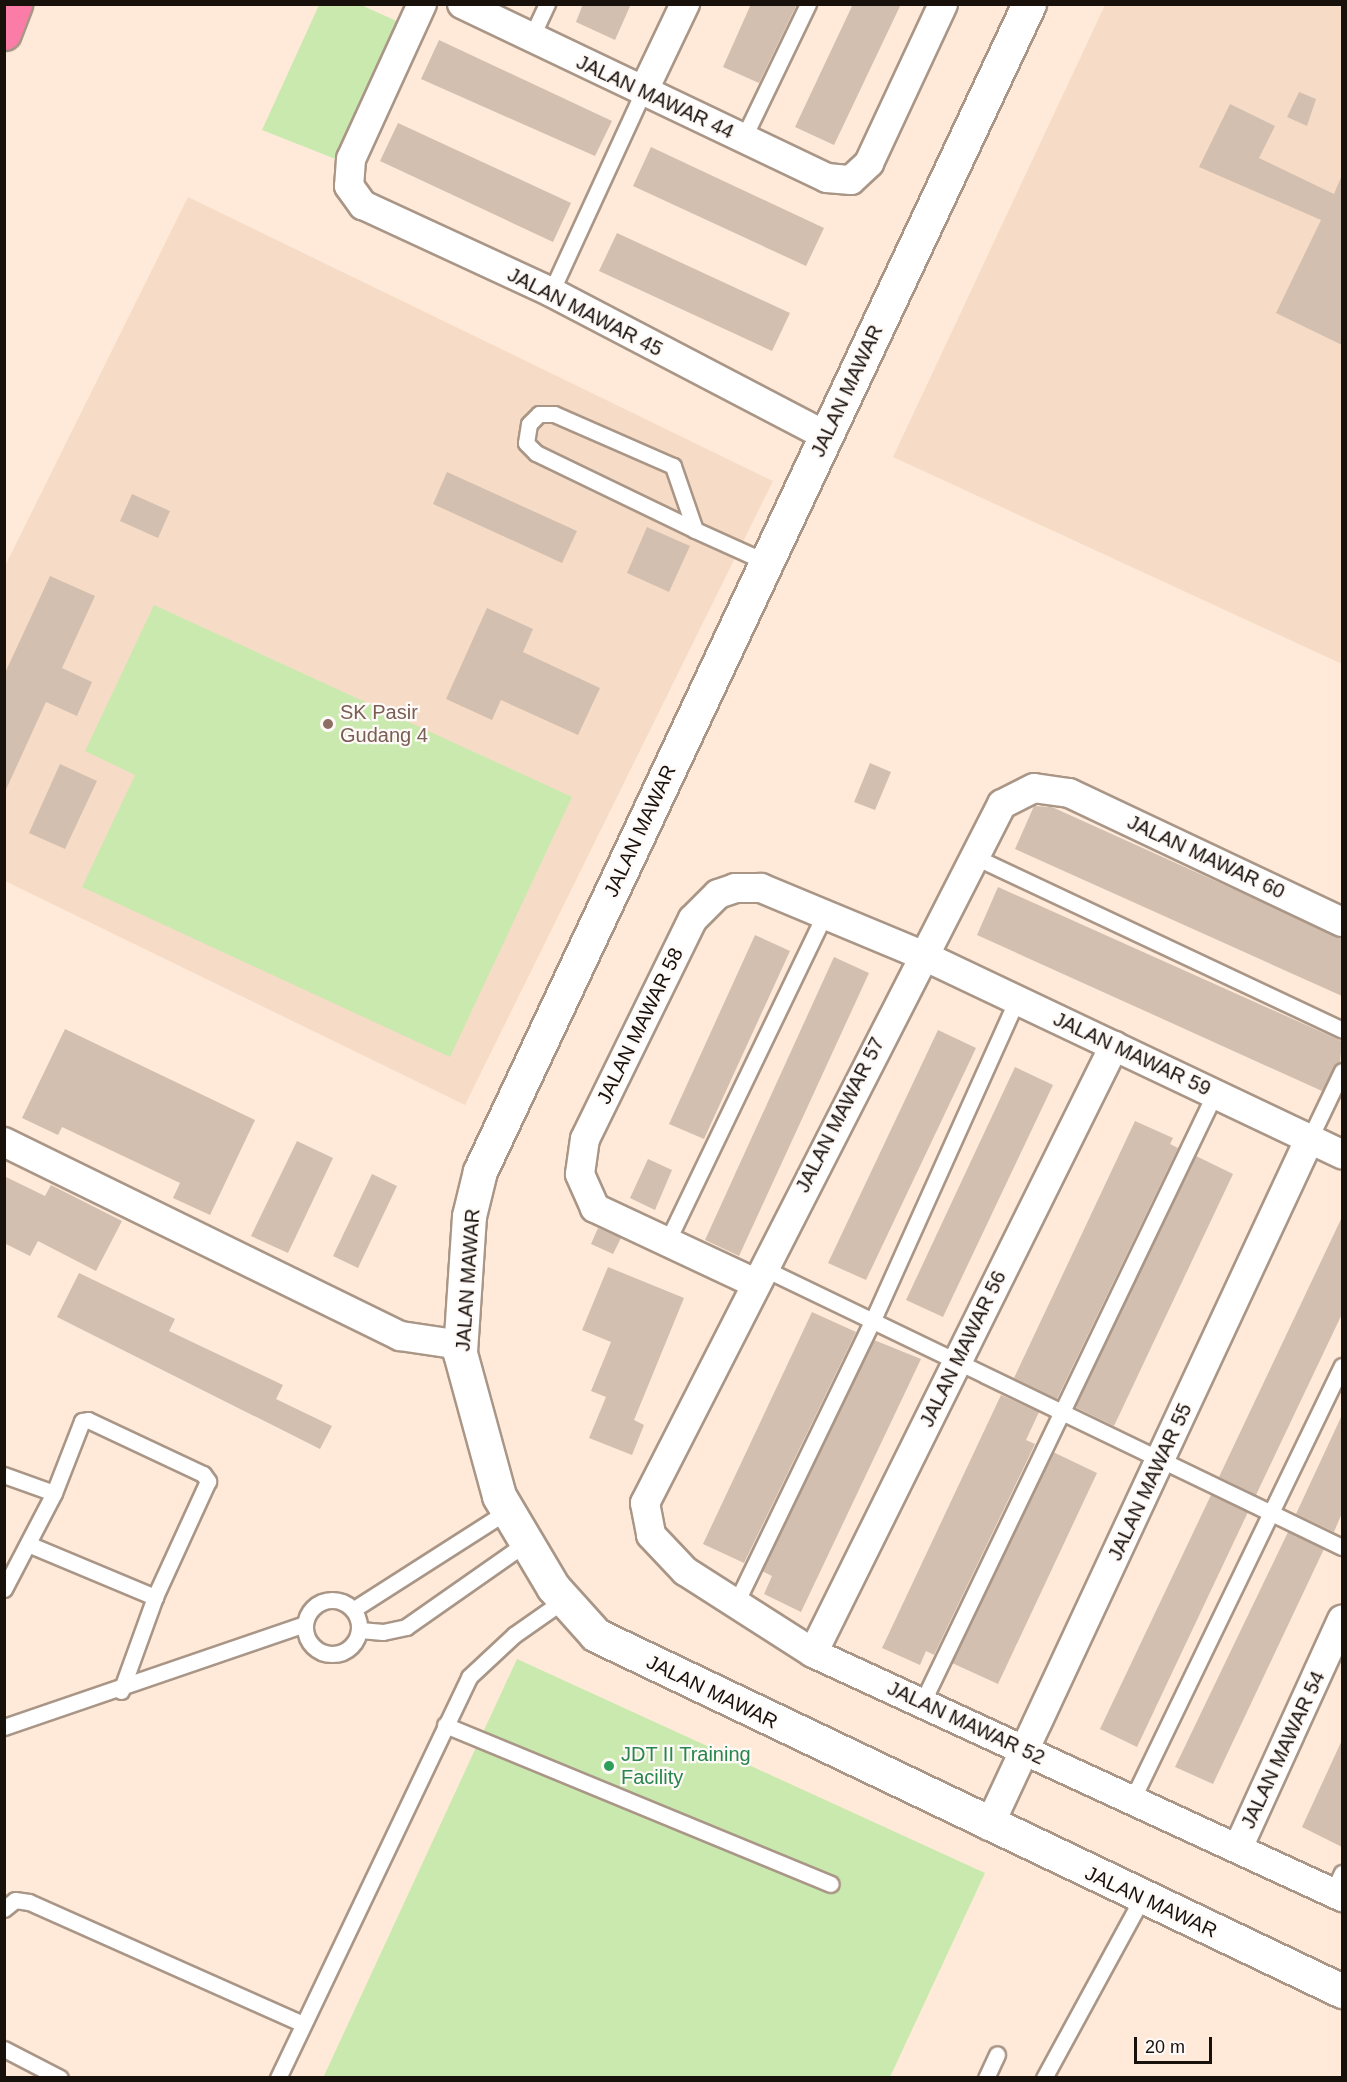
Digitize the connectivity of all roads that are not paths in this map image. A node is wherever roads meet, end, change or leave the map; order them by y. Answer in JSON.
{"nodes":[{"id":1,"x":15,"y":4,"type":"edge"},
{"id":2,"x":423,"y":4,"type":"edge"},
{"id":3,"x":462,"y":4,"type":"edge"},
{"id":4,"x":547,"y":4,"type":"edge"},
{"id":5,"x":685,"y":4,"type":"edge"},
{"id":6,"x":808,"y":4,"type":"edge"},
{"id":7,"x":943,"y":4,"type":"edge"},
{"id":8,"x":1029,"y":4,"type":"edge"},
{"id":9,"x":4,"y":33,"type":"edge"},
{"id":10,"x":531,"y":38,"type":"junction"},
{"id":11,"x":643,"y":92,"type":"junction"},
{"id":12,"x":743,"y":139,"type":"junction"},
{"id":13,"x":551,"y":292,"type":"junction"},
{"id":14,"x":825,"y":436,"type":"junction"},
{"id":15,"x":695,"y":530,"type":"junction"},
{"id":16,"x":766,"y":562,"type":"junction"},
{"id":17,"x":1069,"y":793,"type":"joint"},
{"id":18,"x":973,"y":856,"type":"junction"},
{"id":19,"x":825,"y":913,"type":"junction"},
{"id":20,"x":1342,"y":922,"type":"edge"},
{"id":21,"x":922,"y":955,"type":"junction"},
{"id":22,"x":1017,"y":1000,"type":"junction"},
{"id":23,"x":1342,"y":1030,"type":"edge"},
{"id":24,"x":1114,"y":1046,"type":"junction"},
{"id":25,"x":1342,"y":1071,"type":"edge"},
{"id":26,"x":1215,"y":1093,"type":"junction"},
{"id":27,"x":1310,"y":1138,"type":"junction"},
{"id":28,"x":4,"y":1142,"type":"edge"},
{"id":29,"x":1342,"y":1154,"type":"edge"},
{"id":30,"x":667,"y":1242,"type":"junction"},
{"id":31,"x":759,"y":1275,"type":"junction"},
{"id":32,"x":872,"y":1322,"type":"junction"},
{"id":33,"x":461,"y":1345,"type":"junction"},
{"id":34,"x":956,"y":1363,"type":"junction"},
{"id":35,"x":1342,"y":1366,"type":"edge"},
{"id":36,"x":1062,"y":1412,"type":"junction"},
{"id":37,"x":1161,"y":1458,"type":"junction"},
{"id":38,"x":4,"y":1475,"type":"edge"},
{"id":39,"x":647,"y":1491,"type":"joint"},
{"id":40,"x":54,"y":1492,"type":"junction"},
{"id":41,"x":507,"y":1511,"type":"junction"},
{"id":42,"x":1272,"y":1512,"type":"junction"},
{"id":43,"x":526,"y":1543,"type":"junction"},
{"id":44,"x":28,"y":1544,"type":"junction"},
{"id":45,"x":1342,"y":1547,"type":"edge"},
{"id":46,"x":4,"y":1589,"type":"edge"},
{"id":47,"x":155,"y":1597,"type":"junction"},
{"id":48,"x":564,"y":1600,"type":"junction"},
{"id":49,"x":736,"y":1603,"type":"junction"},
{"id":50,"x":354,"y":1609,"type":"junction"},
{"id":51,"x":1342,"y":1620,"type":"edge"},
{"id":52,"x":304,"y":1624,"type":"junction"},
{"id":53,"x":360,"y":1630,"type":"junction"},
{"id":54,"x":813,"y":1653,"type":"junction"},
{"id":55,"x":121,"y":1691,"type":"junction"},
{"id":56,"x":922,"y":1703,"type":"junction"},
{"id":57,"x":445,"y":1725,"type":"junction"},
{"id":58,"x":4,"y":1727,"type":"edge"},
{"id":59,"x":1025,"y":1751,"type":"junction"},
{"id":60,"x":1132,"y":1800,"type":"junction"},
{"id":61,"x":989,"y":1826,"type":"junction"},
{"id":62,"x":1238,"y":1848,"type":"junction"},
{"id":63,"x":831,"y":1884,"type":"dead end"},
{"id":64,"x":1339,"y":1887,"type":"edge"},
{"id":65,"x":1142,"y":1898,"type":"junction"},
{"id":66,"x":4,"y":1909,"type":"edge"},
{"id":67,"x":1342,"y":1991,"type":"edge"},
{"id":68,"x":303,"y":2024,"type":"junction"},
{"id":69,"x":4,"y":2049,"type":"edge"},
{"id":70,"x":997,"y":2054,"type":"dead end"},
{"id":71,"x":60,"y":2078,"type":"edge"},
{"id":72,"x":278,"y":2078,"type":"edge"},
{"id":73,"x":986,"y":2078,"type":"edge"},
{"id":74,"x":1044,"y":2078,"type":"edge"}],
"edges":[{"from":1,"to":9,"type":"highway"},
{"from":2,"to":13,"type":"street","name":"JALAN MAWAR 45"},
{"from":3,"to":10,"type":"street","name":"JALAN MAWAR 44"},
{"from":4,"to":10,"type":"lane"},
{"from":5,"to":11,"type":"street"},
{"from":6,"to":12,"type":"lane"},
{"from":7,"to":12,"type":"street","name":"JALAN MAWAR 44"},
{"from":8,"to":14,"type":"street","name":"JALAN MAWAR"},
{"from":10,"to":11,"type":"street","name":"JALAN MAWAR 44"},
{"from":11,"to":12,"type":"street","name":"JALAN MAWAR 44"},
{"from":11,"to":13,"type":"lane"},
{"from":13,"to":14,"type":"street","name":"JALAN MAWAR 45"},
{"from":14,"to":16,"type":"street","name":"JALAN MAWAR"},
{"from":15,"to":15,"type":"lane"},
{"from":15,"to":16,"type":"lane"},
{"from":16,"to":33,"type":"street","name":"JALAN MAWAR"},
{"from":17,"to":18,"type":"street","name":"JALAN MAWAR 57"},
{"from":17,"to":20,"type":"street","name":"JALAN MAWAR 60"},
{"from":18,"to":21,"type":"street","name":"JALAN MAWAR 57"},
{"from":18,"to":23,"type":"lane"},
{"from":19,"to":21,"type":"street","name":"JALAN MAWAR 58"},
{"from":19,"to":30,"type":"lane"},
{"from":19,"to":30,"type":"street","name":"JALAN MAWAR 58"},
{"from":21,"to":22,"type":"street","name":"JALAN MAWAR 59"},
{"from":21,"to":31,"type":"street","name":"JALAN MAWAR 57"},
{"from":22,"to":24,"type":"street","name":"JALAN MAWAR 59"},
{"from":22,"to":32,"type":"lane"},
{"from":24,"to":26,"type":"street","name":"JALAN MAWAR 59"},
{"from":24,"to":34,"type":"street","name":"JALAN MAWAR 56"},
{"from":25,"to":27,"type":"lane"},
{"from":26,"to":27,"type":"street","name":"JALAN MAWAR 59"},
{"from":26,"to":36,"type":"lane"},
{"from":27,"to":29,"type":"street","name":"JALAN MAWAR 59"},
{"from":27,"to":37,"type":"street","name":"JALAN MAWAR 55"},
{"from":28,"to":33,"type":"street"},
{"from":30,"to":31,"type":"street","name":"JALAN MAWAR 58"},
{"from":31,"to":32,"type":"lane"},
{"from":31,"to":39,"type":"street","name":"JALAN MAWAR 57"},
{"from":32,"to":34,"type":"lane"},
{"from":32,"to":49,"type":"lane"},
{"from":33,"to":41,"type":"street","name":"JALAN MAWAR"},
{"from":34,"to":36,"type":"lane"},
{"from":34,"to":54,"type":"street","name":"JALAN MAWAR 56"},
{"from":35,"to":42,"type":"lane"},
{"from":36,"to":37,"type":"lane"},
{"from":36,"to":56,"type":"lane"},
{"from":37,"to":42,"type":"lane"},
{"from":37,"to":59,"type":"street","name":"JALAN MAWAR 55"},
{"from":38,"to":40,"type":"lane"},
{"from":39,"to":49,"type":"street","name":"JALAN MAWAR 52"},
{"from":40,"to":44,"type":"lane"},
{"from":40,"to":47,"type":"lane"},
{"from":41,"to":43,"type":"street","name":"JALAN MAWAR"},
{"from":41,"to":50,"type":"lane"},
{"from":42,"to":45,"type":"lane"},
{"from":42,"to":60,"type":"lane"},
{"from":43,"to":48,"type":"street","name":"JALAN MAWAR"},
{"from":43,"to":53,"type":"lane"},
{"from":44,"to":46,"type":"lane"},
{"from":44,"to":47,"type":"lane"},
{"from":47,"to":55,"type":"lane"},
{"from":48,"to":57,"type":"lane"},
{"from":48,"to":61,"type":"street","name":"JALAN MAWAR"},
{"from":49,"to":54,"type":"street","name":"JALAN MAWAR 52"},
{"from":50,"to":52,"type":"lane"},
{"from":50,"to":53,"type":"lane"},
{"from":51,"to":62,"type":"street","name":"JALAN MAWAR 54"},
{"from":52,"to":53,"type":"lane"},
{"from":52,"to":55,"type":"lane"},
{"from":54,"to":56,"type":"street","name":"JALAN MAWAR 52"},
{"from":55,"to":58,"type":"lane"},
{"from":56,"to":59,"type":"street","name":"JALAN MAWAR 52"},
{"from":57,"to":63,"type":"lane"},
{"from":57,"to":68,"type":"lane"},
{"from":59,"to":60,"type":"street","name":"JALAN MAWAR 52"},
{"from":59,"to":61,"type":"street","name":"JALAN MAWAR 55"},
{"from":60,"to":62,"type":"street","name":"JALAN MAWAR 52"},
{"from":61,"to":65,"type":"street","name":"JALAN MAWAR"},
{"from":62,"to":64,"type":"street","name":"JALAN MAWAR 52"},
{"from":65,"to":67,"type":"street","name":"JALAN MAWAR"},
{"from":65,"to":74,"type":"lane"},
{"from":66,"to":68,"type":"lane"},
{"from":68,"to":72,"type":"lane"},
{"from":69,"to":71,"type":"lane"},
{"from":70,"to":73,"type":"lane"}]}
